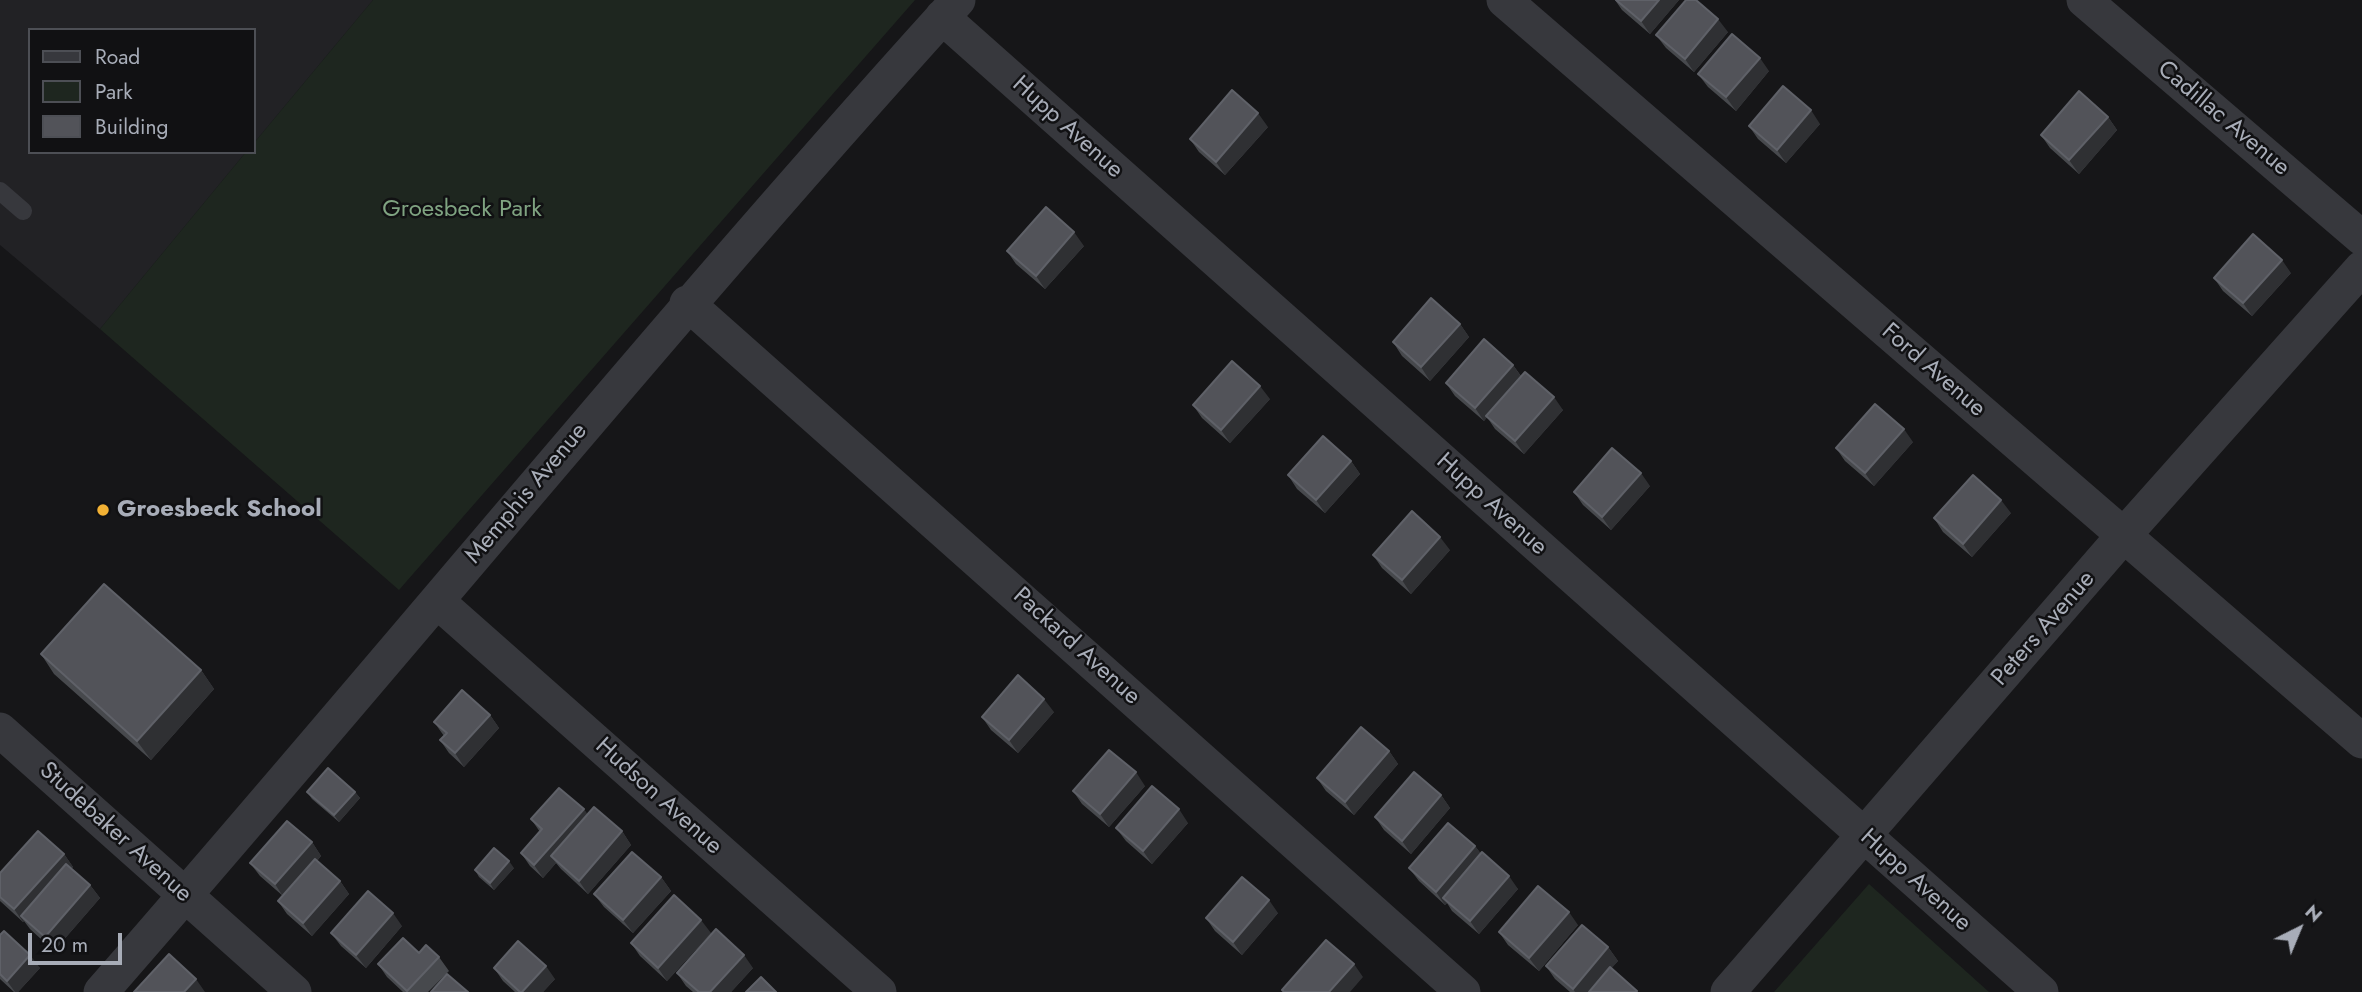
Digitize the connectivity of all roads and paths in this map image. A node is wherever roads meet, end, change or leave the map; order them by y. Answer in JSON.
{"nodes":[{"id":1,"x":1504,"y":0,"type":"edge"},
{"id":2,"x":2084,"y":0,"type":"edge"},
{"id":3,"x":950,"y":9,"type":"edge"},
{"id":4,"x":0,"y":191,"type":"edge"},
{"id":5,"x":23,"y":211,"type":"dead end"},
{"id":6,"x":2362,"y":238,"type":"edge"},
{"id":7,"x":2362,"y":268,"type":"edge"},
{"id":8,"x":687,"y":303,"type":"junction"},
{"id":9,"x":2124,"y":535,"type":"junction"},
{"id":10,"x":438,"y":601,"type":"junction"},
{"id":11,"x":0,"y":730,"type":"edge"},
{"id":12,"x":2362,"y":741,"type":"edge"},
{"id":13,"x":1865,"y":836,"type":"junction"},
{"id":14,"x":185,"y":896,"type":"junction"},
{"id":15,"x":101,"y":992,"type":"edge"},
{"id":16,"x":294,"y":992,"type":"edge"},
{"id":17,"x":879,"y":992,"type":"edge"},
{"id":18,"x":1463,"y":992,"type":"edge"},
{"id":19,"x":1728,"y":992,"type":"edge"},
{"id":20,"x":2040,"y":992,"type":"edge"}],
"edges":[{"from":1,"to":9,"type":"street","name":"Ford Avenue"},
{"from":2,"to":6,"type":"street","name":"Cadillac Avenue"},
{"from":3,"to":8,"type":"street","name":"Memphis Avenue"},
{"from":3,"to":13,"type":"street","name":"Hupp Avenue"},
{"from":4,"to":5,"type":"lane"},
{"from":7,"to":9,"type":"street","name":"Peters Avenue"},
{"from":8,"to":10,"type":"street","name":"Memphis Avenue"},
{"from":8,"to":18,"type":"street","name":"Packard Avenue"},
{"from":9,"to":12,"type":"street","name":"Ford Avenue"},
{"from":9,"to":13,"type":"street","name":"Peters Avenue"},
{"from":10,"to":14,"type":"street","name":"Memphis Avenue"},
{"from":10,"to":17,"type":"street","name":"Hudson Avenue"},
{"from":11,"to":14,"type":"street","name":"Studebaker Avenue"},
{"from":13,"to":19,"type":"street","name":"Peters Avenue"},
{"from":13,"to":20,"type":"street","name":"Hupp Avenue"},
{"from":14,"to":15,"type":"street","name":"Memphis Avenue"},
{"from":14,"to":16,"type":"street","name":"Studebaker Avenue"}]}
